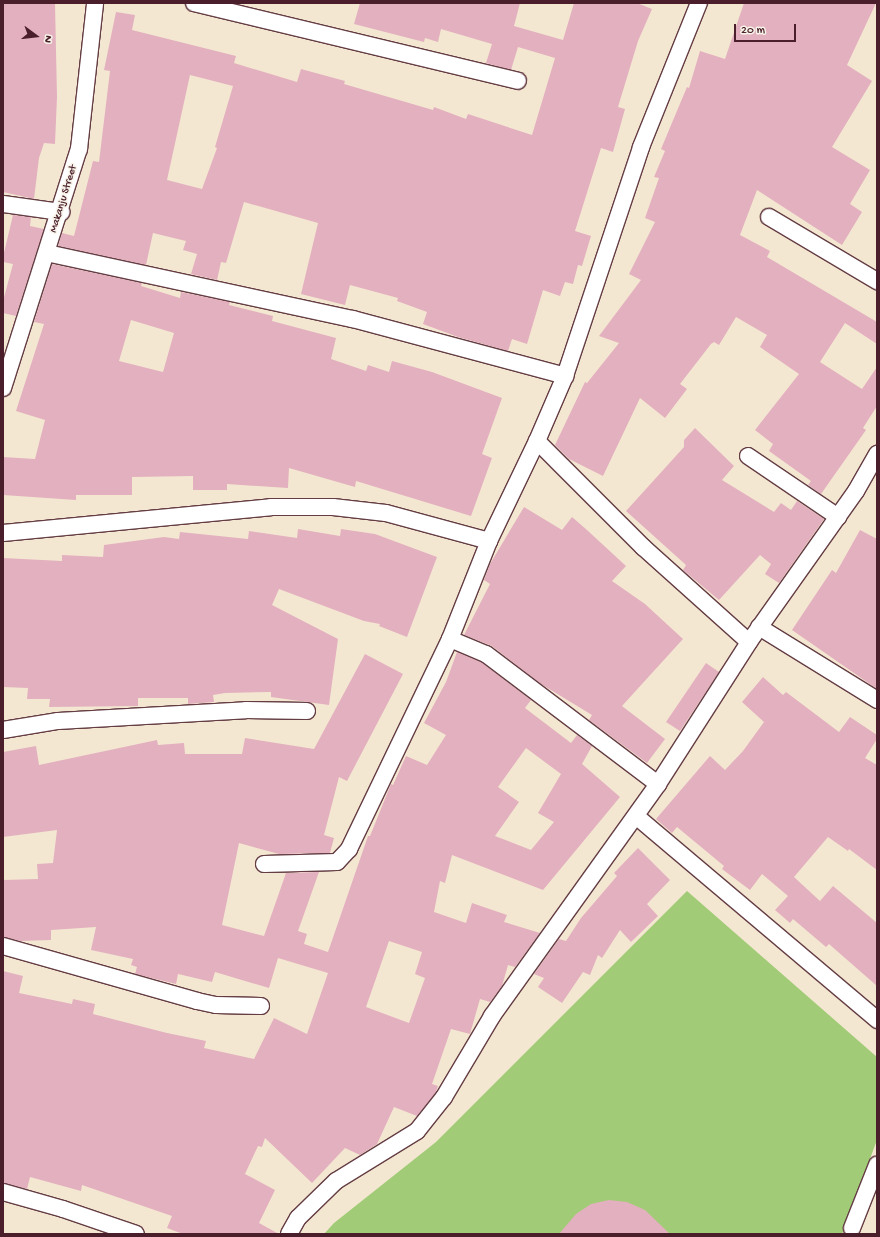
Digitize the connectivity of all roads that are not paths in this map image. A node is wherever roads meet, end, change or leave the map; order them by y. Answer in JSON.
{"nodes":[{"id":1,"x":95,"y":3,"type":"edge"},
{"id":2,"x":194,"y":3,"type":"edge"},
{"id":3,"x":699,"y":3,"type":"edge"},
{"id":4,"x":518,"y":81,"type":"dead end"},
{"id":5,"x":3,"y":204,"type":"edge"},
{"id":6,"x":61,"y":212,"type":"junction"},
{"id":7,"x":769,"y":217,"type":"dead end"},
{"id":8,"x":46,"y":253,"type":"junction"},
{"id":9,"x":877,"y":281,"type":"edge"},
{"id":10,"x":565,"y":376,"type":"junction"},
{"id":11,"x":3,"y":388,"type":"edge"},
{"id":12,"x":537,"y":441,"type":"junction"},
{"id":13,"x":877,"y":454,"type":"edge"},
{"id":14,"x":748,"y":456,"type":"dead end"},
{"id":15,"x":838,"y":517,"type":"junction"},
{"id":16,"x":3,"y":533,"type":"edge"},
{"id":17,"x":489,"y":541,"type":"junction"},
{"id":18,"x":759,"y":627,"type":"junction"},
{"id":19,"x":450,"y":639,"type":"junction"},
{"id":20,"x":749,"y":642,"type":"junction"},
{"id":21,"x":877,"y":700,"type":"edge"},
{"id":22,"x":307,"y":711,"type":"dead end"},
{"id":23,"x":3,"y":730,"type":"edge"},
{"id":24,"x":658,"y":784,"type":"junction"},
{"id":25,"x":636,"y":816,"type":"junction"},
{"id":26,"x":264,"y":864,"type":"dead end"},
{"id":27,"x":3,"y":946,"type":"edge"},
{"id":28,"x":261,"y":1006,"type":"dead end"},
{"id":29,"x":877,"y":1020,"type":"edge"},
{"id":30,"x":877,"y":1165,"type":"edge"},
{"id":31,"x":3,"y":1192,"type":"edge"},
{"id":32,"x":852,"y":1228,"type":"dead end"},
{"id":33,"x":136,"y":1234,"type":"edge"},
{"id":34,"x":289,"y":1234,"type":"edge"}],
"edges":[{"from":1,"to":6,"type":"street","name":"Makanju Street"},
{"from":2,"to":4,"type":"street"},
{"from":3,"to":10,"type":"street"},
{"from":5,"to":6,"type":"street"},
{"from":6,"to":8,"type":"street","name":"Makanju Street"},
{"from":7,"to":9,"type":"street"},
{"from":8,"to":10,"type":"street"},
{"from":8,"to":11,"type":"street","name":"Makanju Street"},
{"from":10,"to":12,"type":"street"},
{"from":12,"to":17,"type":"street"},
{"from":12,"to":20,"type":"street"},
{"from":13,"to":15,"type":"street"},
{"from":14,"to":15,"type":"street"},
{"from":15,"to":18,"type":"street"},
{"from":16,"to":17,"type":"street"},
{"from":17,"to":19,"type":"street"},
{"from":18,"to":20,"type":"street"},
{"from":18,"to":21,"type":"street"},
{"from":19,"to":24,"type":"street"},
{"from":19,"to":26,"type":"street"},
{"from":20,"to":24,"type":"street"},
{"from":22,"to":23,"type":"street"},
{"from":24,"to":25,"type":"street"},
{"from":25,"to":29,"type":"street"},
{"from":25,"to":34,"type":"street"},
{"from":27,"to":28,"type":"street"},
{"from":30,"to":32,"type":"street"},
{"from":31,"to":33,"type":"street"}]}
